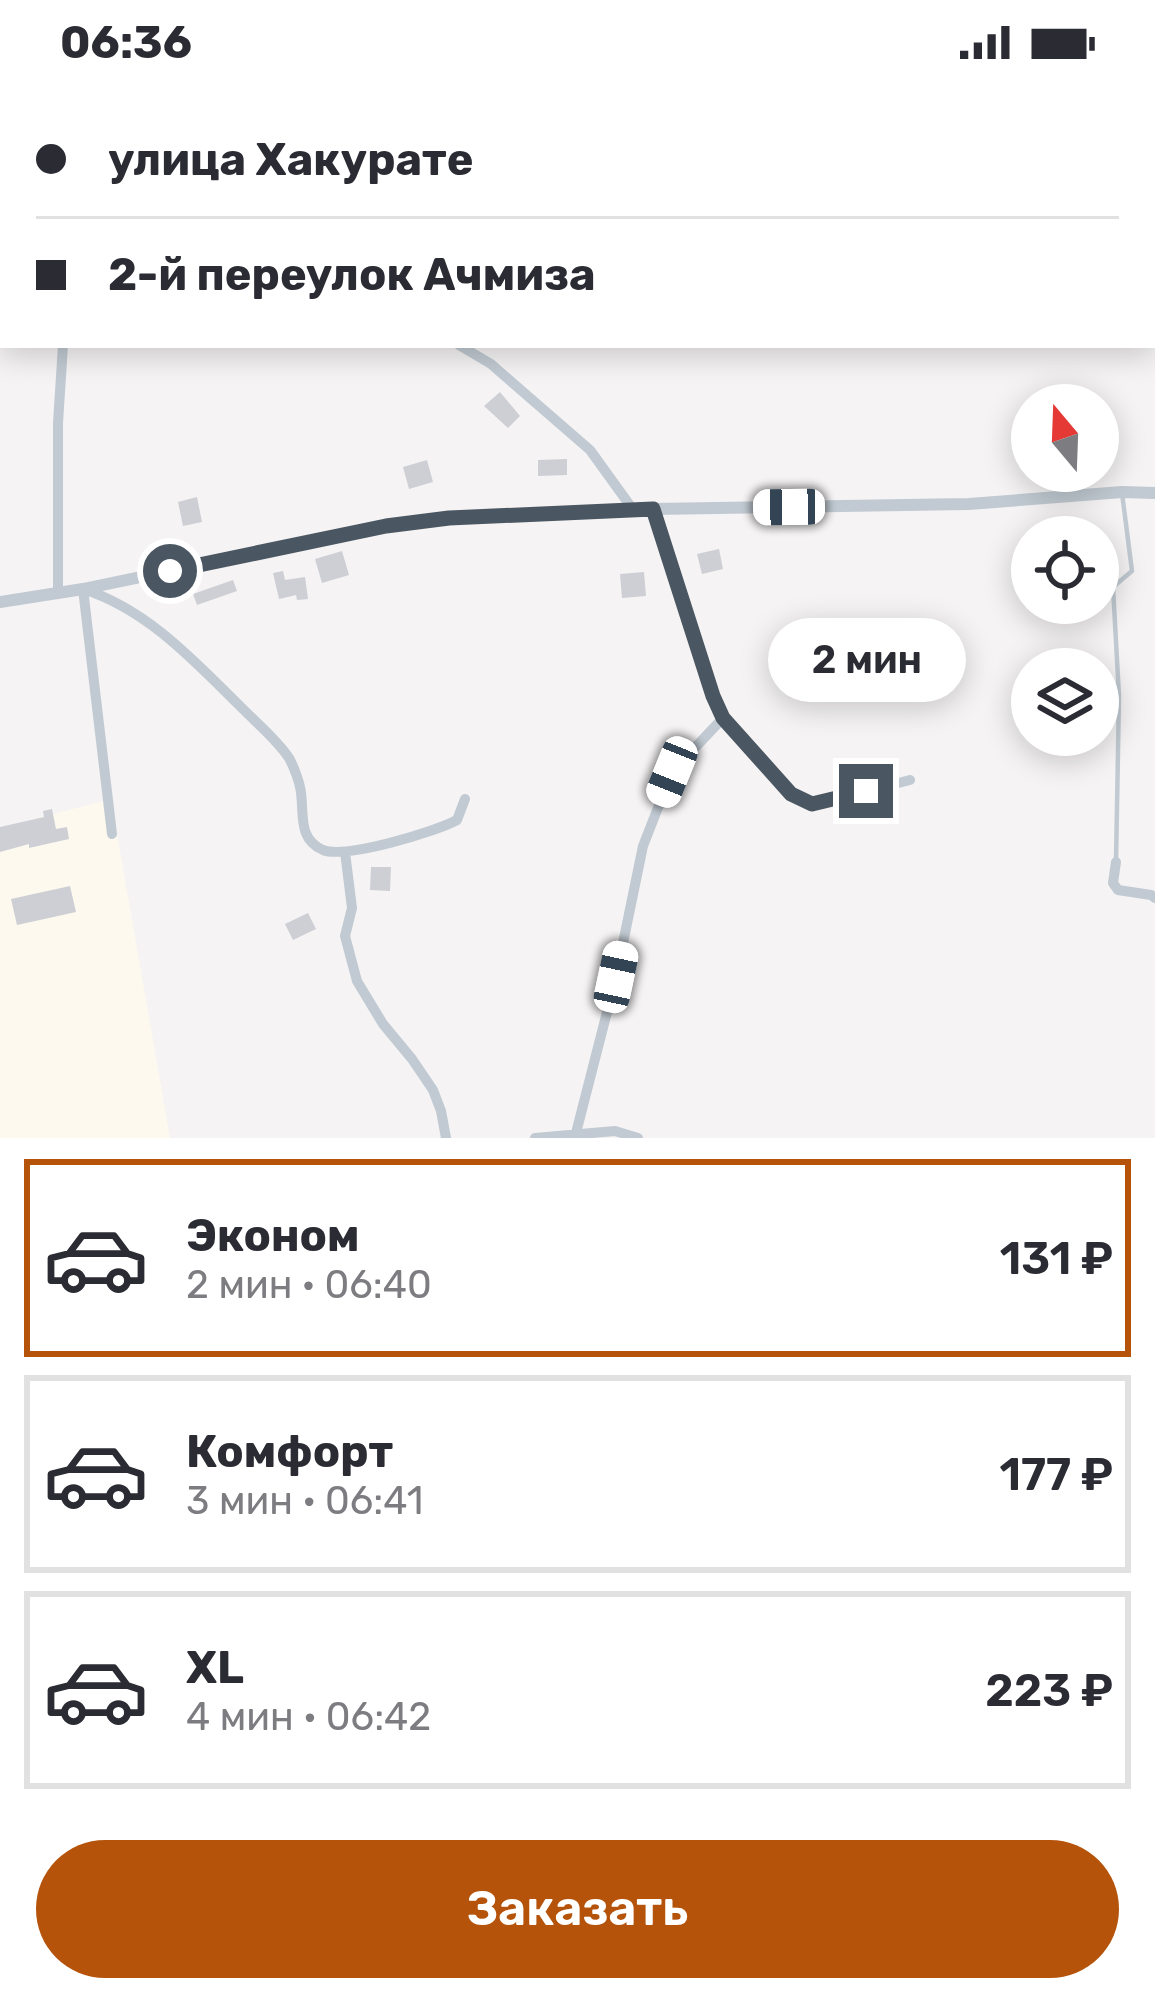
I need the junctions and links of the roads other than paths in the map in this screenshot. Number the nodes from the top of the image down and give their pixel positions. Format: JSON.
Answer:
{"nodes":[{"id":1,"x":63,"y":348,"type":"edge"},
{"id":2,"x":464,"y":348,"type":"edge"},
{"id":3,"x":1122,"y":492,"type":"junction"},
{"id":4,"x":1155,"y":493,"type":"edge"},
{"id":5,"x":653,"y":509,"type":"junction"},
{"id":6,"x":634,"y":511,"type":"junction"},
{"id":7,"x":83,"y":589,"type":"junction"},
{"id":8,"x":58,"y":593,"type":"junction"},
{"id":9,"x":0,"y":602,"type":"edge"},
{"id":10,"x":723,"y":718,"type":"junction"},
{"id":11,"x":910,"y":780,"type":"dead end"},
{"id":12,"x":465,"y":800,"type":"dead end"},
{"id":13,"x":112,"y":834,"type":"dead end"},
{"id":14,"x":345,"y":852,"type":"junction"},
{"id":15,"x":1115,"y":862,"type":"joint"},
{"id":16,"x":1154,"y":895,"type":"edge"},
{"id":17,"x":576,"y":1133,"type":"junction"},
{"id":18,"x":446,"y":1138,"type":"edge"},
{"id":19,"x":535,"y":1138,"type":"edge"},
{"id":20,"x":638,"y":1138,"type":"edge"}],
"edges":[{"from":1,"to":8,"type":"street"},
{"from":2,"to":6,"type":"street"},
{"from":3,"to":4,"type":"street"},
{"from":3,"to":5,"type":"street"},
{"from":3,"to":15,"type":"lane"},
{"from":5,"to":6,"type":"street"},
{"from":5,"to":10,"type":"street"},
{"from":6,"to":7,"type":"street"},
{"from":7,"to":8,"type":"street"},
{"from":7,"to":13,"type":"street"},
{"from":7,"to":14,"type":"street"},
{"from":8,"to":9,"type":"street"},
{"from":10,"to":11,"type":"street"},
{"from":10,"to":17,"type":"street"},
{"from":12,"to":14,"type":"street"},
{"from":14,"to":18,"type":"street"},
{"from":15,"to":16,"type":"street"},
{"from":17,"to":19,"type":"street"},
{"from":17,"to":20,"type":"street"}]}
